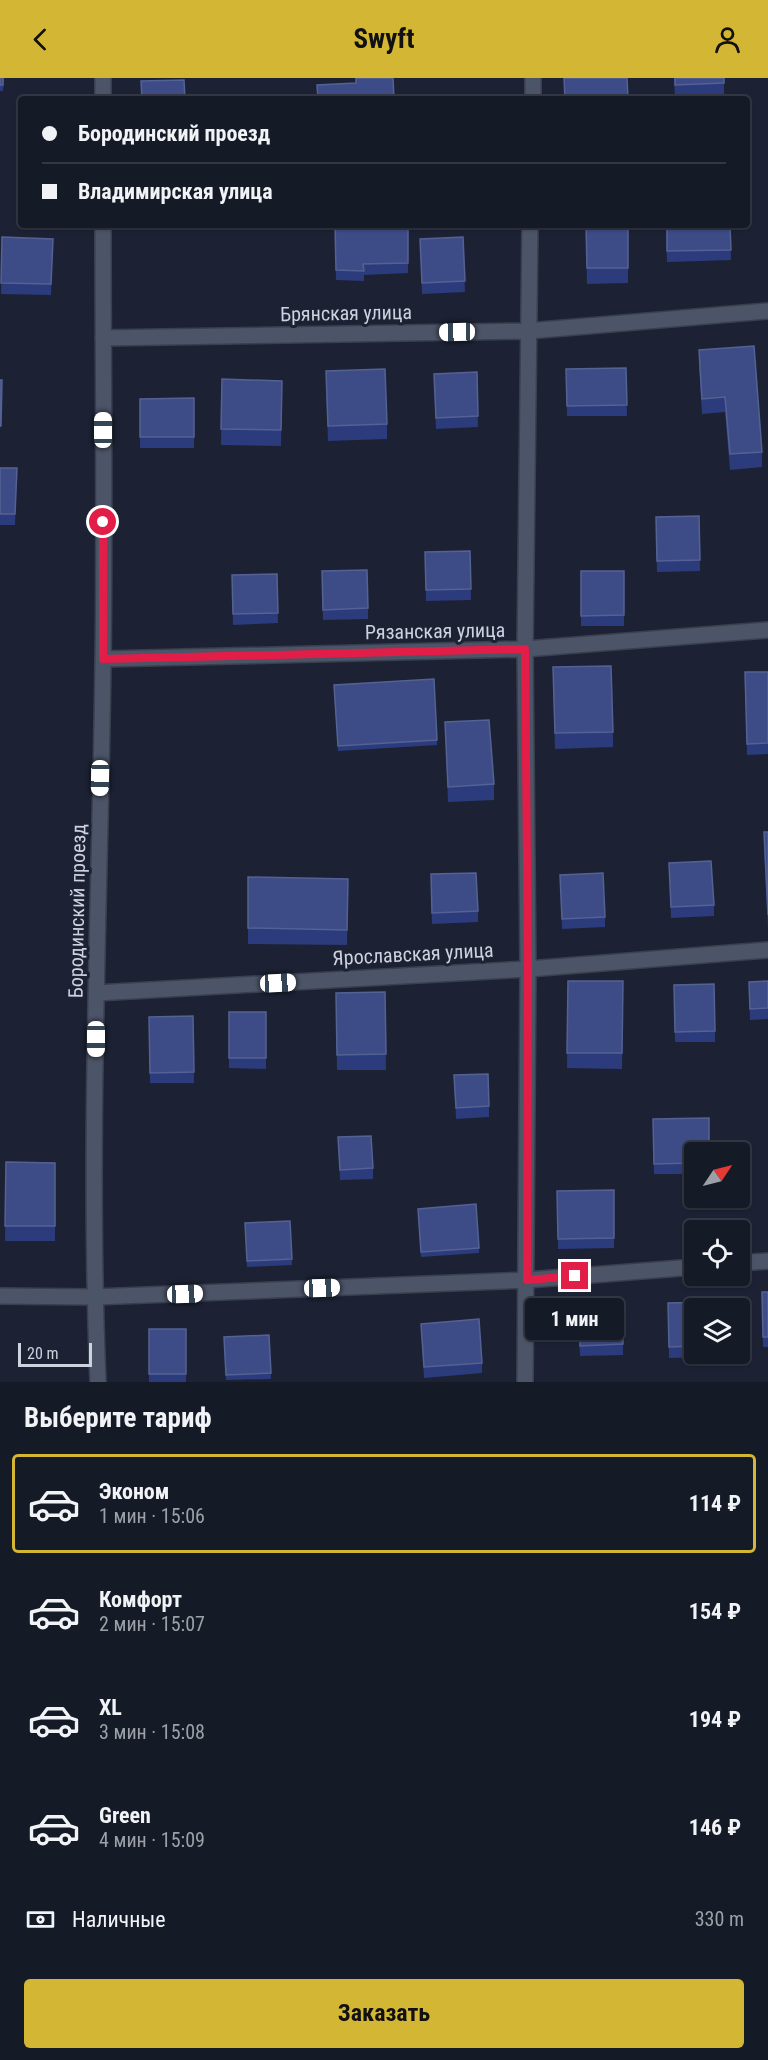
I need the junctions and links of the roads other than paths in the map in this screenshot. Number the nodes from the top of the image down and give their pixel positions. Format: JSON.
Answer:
{"nodes":[{"id":1,"x":103,"y":78,"type":"edge"},
{"id":2,"x":533,"y":78,"type":"edge"},
{"id":3,"x":103,"y":96,"type":"edge"},
{"id":4,"x":533,"y":96,"type":"edge"},
{"id":5,"x":103,"y":228,"type":"edge"},
{"id":6,"x":530,"y":228,"type":"edge"},
{"id":7,"x":768,"y":311,"type":"edge"},
{"id":8,"x":528,"y":331,"type":"junction"},
{"id":9,"x":103,"y":338,"type":"junction"},
{"id":10,"x":768,"y":630,"type":"edge"},
{"id":11,"x":525,"y":649,"type":"junction"},
{"id":12,"x":103,"y":659,"type":"junction"},
{"id":13,"x":768,"y":950,"type":"edge"},
{"id":14,"x":528,"y":969,"type":"junction"},
{"id":15,"x":96,"y":993,"type":"junction"},
{"id":16,"x":768,"y":1260,"type":"edge"},
{"id":17,"x":750,"y":1262,"type":"edge"},
{"id":18,"x":684,"y":1268,"type":"edge"},
{"id":19,"x":527,"y":1280,"type":"junction"},
{"id":20,"x":0,"y":1296,"type":"edge"},
{"id":21,"x":94,"y":1297,"type":"junction"},
{"id":22,"x":98,"y":1382,"type":"edge"},
{"id":23,"x":525,"y":1382,"type":"edge"}],
"edges":[{"from":1,"to":3,"type":"street"},
{"from":2,"to":4,"type":"street"},
{"from":5,"to":9,"type":"street","name":"Бородинский проезд"},
{"from":6,"to":8,"type":"street"},
{"from":7,"to":8,"type":"street","name":"Брянская улица"},
{"from":8,"to":9,"type":"street","name":"Брянская улица"},
{"from":8,"to":11,"type":"street"},
{"from":9,"to":12,"type":"street","name":"Бородинский проезд"},
{"from":10,"to":11,"type":"street","name":"Рязанская улица"},
{"from":11,"to":12,"type":"street","name":"Рязанская улица"},
{"from":11,"to":14,"type":"street"},
{"from":12,"to":15,"type":"street","name":"Бородинский проезд"},
{"from":13,"to":14,"type":"street","name":"Ярославская улица"},
{"from":14,"to":15,"type":"street","name":"Ярославская улица"},
{"from":14,"to":19,"type":"street"},
{"from":15,"to":21,"type":"street","name":"Бородинский проезд"},
{"from":16,"to":17,"type":"street"},
{"from":18,"to":19,"type":"street"},
{"from":19,"to":21,"type":"street"},
{"from":19,"to":23,"type":"street"},
{"from":20,"to":21,"type":"street"},
{"from":21,"to":22,"type":"street","name":"Бородинский проезд"}]}
